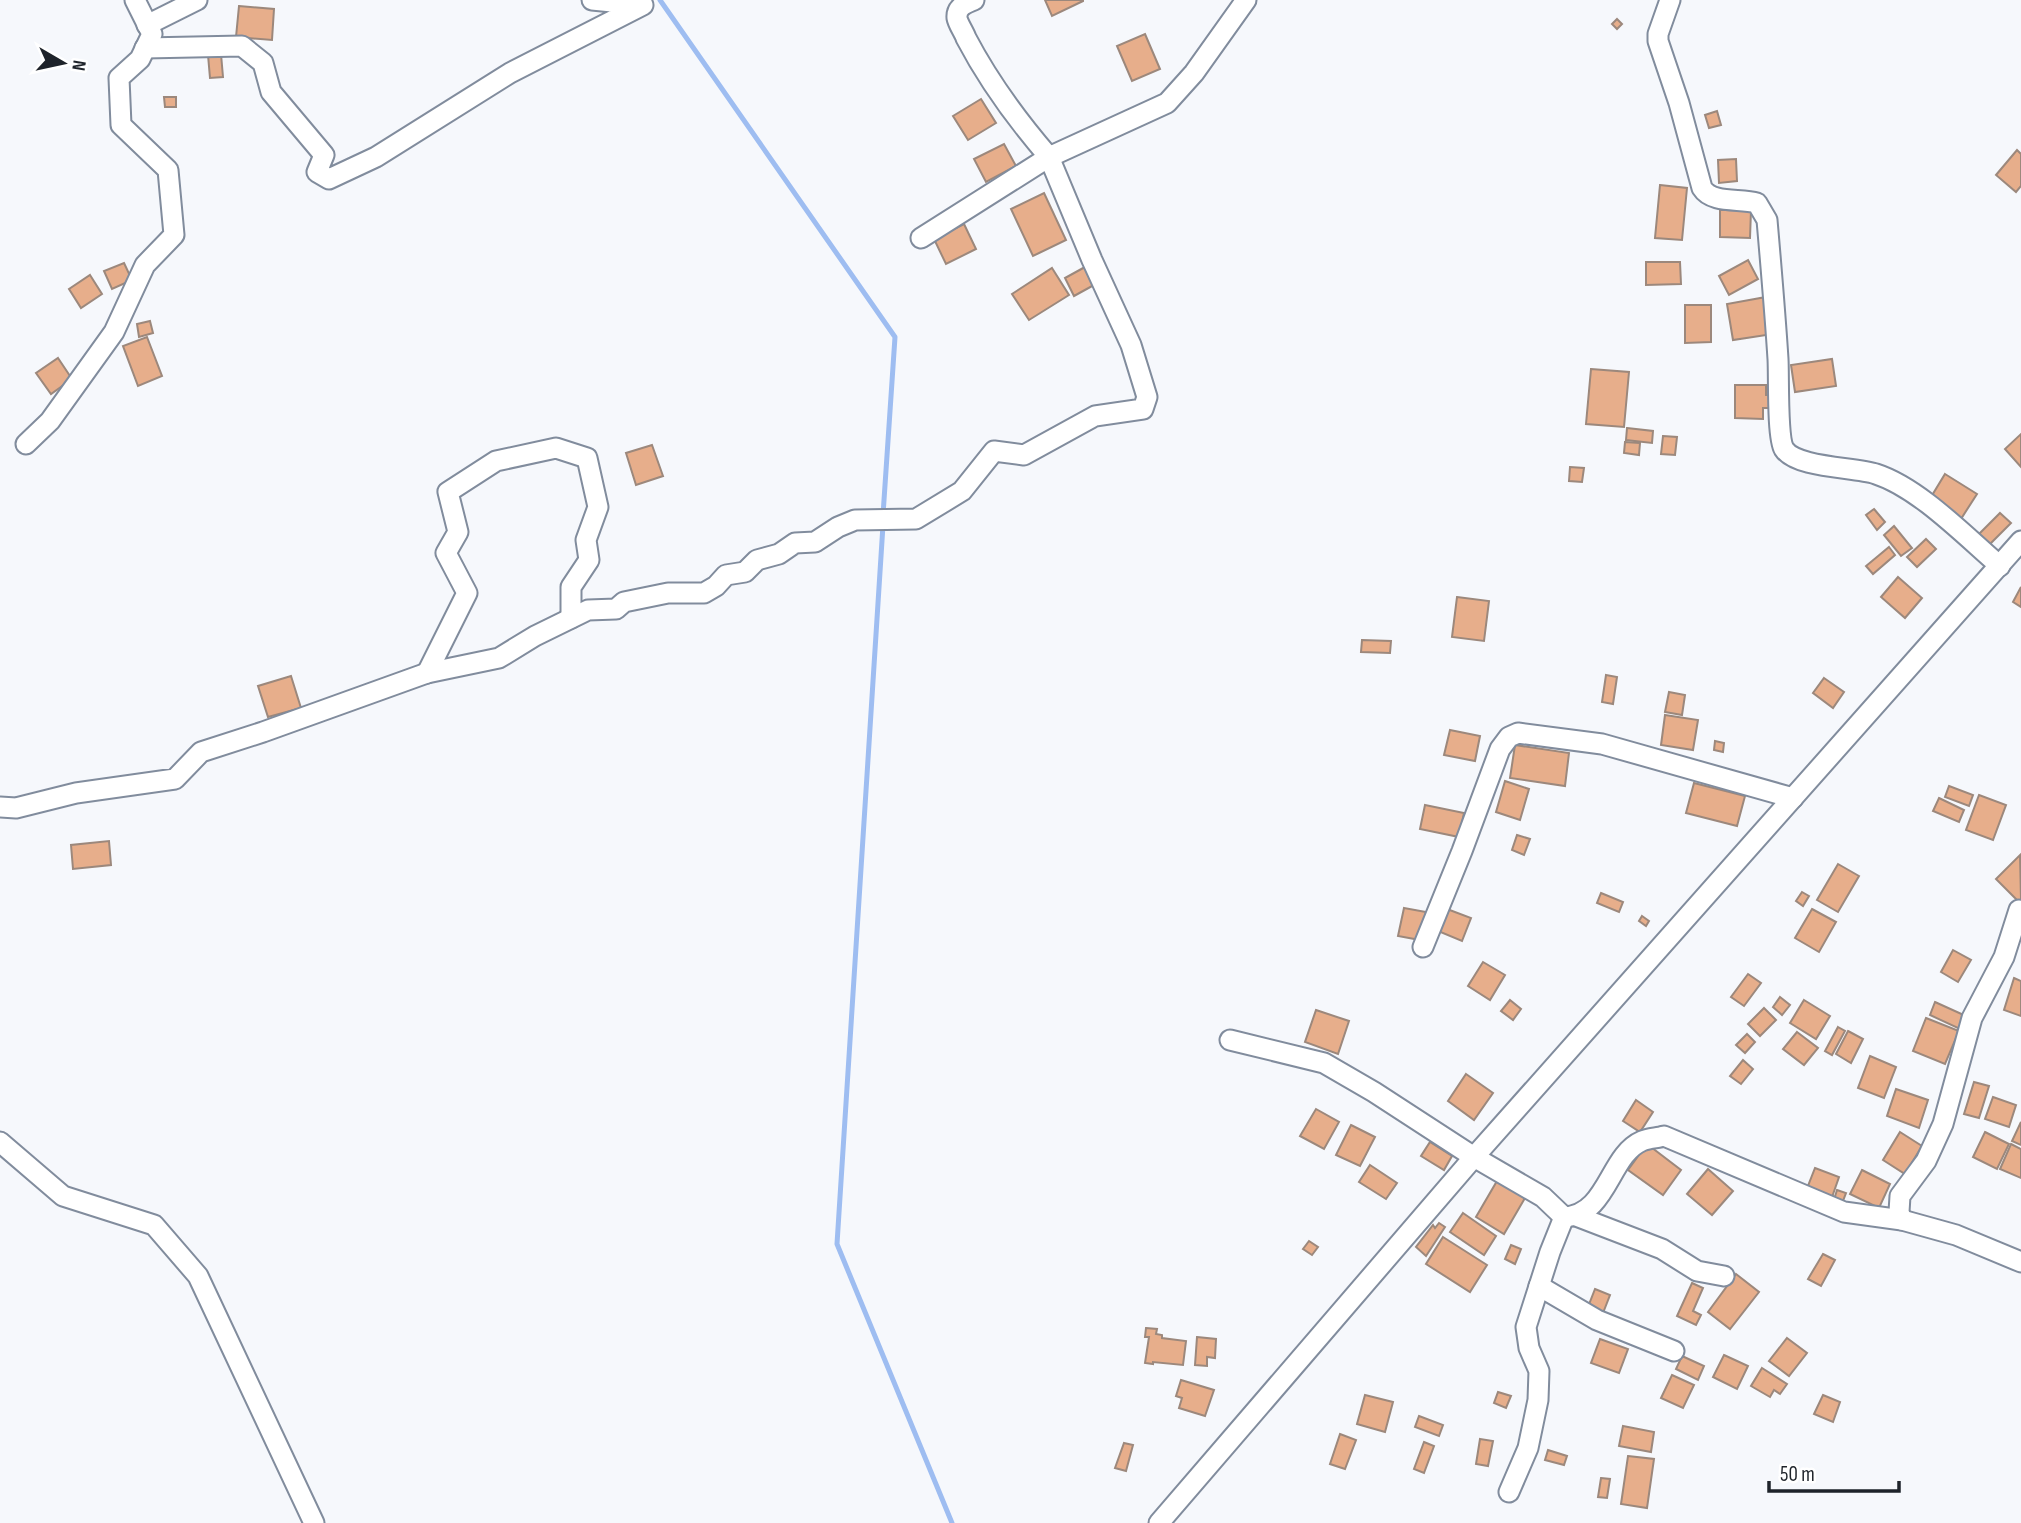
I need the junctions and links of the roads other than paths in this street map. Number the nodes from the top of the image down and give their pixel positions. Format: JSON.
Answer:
{"nodes":[{"id":1,"x":135,"y":0,"type":"edge"},
{"id":2,"x":197,"y":0,"type":"edge"},
{"id":3,"x":592,"y":0,"type":"edge"},
{"id":4,"x":974,"y":0,"type":"edge"},
{"id":5,"x":1246,"y":0,"type":"edge"},
{"id":6,"x":1670,"y":0,"type":"edge"},
{"id":7,"x":147,"y":24,"type":"junction"},
{"id":8,"x":145,"y":48,"type":"junction"},
{"id":9,"x":1049,"y":157,"type":"junction"},
{"id":10,"x":922,"y":238,"type":"dead end"},
{"id":11,"x":26,"y":444,"type":"dead end"},
{"id":12,"x":2021,"y":541,"type":"edge"},
{"id":13,"x":2000,"y":566,"type":"junction"},
{"id":14,"x":572,"y":618,"type":"junction"},
{"id":15,"x":427,"y":673,"type":"junction"},
{"id":16,"x":1793,"y":798,"type":"junction"},
{"id":17,"x":0,"y":807,"type":"edge"},
{"id":18,"x":2019,"y":910,"type":"dead end"},
{"id":19,"x":1423,"y":947,"type":"dead end"},
{"id":20,"x":1230,"y":1040,"type":"dead end"},
{"id":21,"x":0,"y":1142,"type":"edge"},
{"id":22,"x":1474,"y":1157,"type":"junction"},
{"id":23,"x":1570,"y":1216,"type":"junction"},
{"id":24,"x":1902,"y":1220,"type":"junction"},
{"id":25,"x":2021,"y":1262,"type":"edge"},
{"id":26,"x":1724,"y":1276,"type":"dead end"},
{"id":27,"x":1539,"y":1286,"type":"junction"},
{"id":28,"x":1674,"y":1351,"type":"dead end"},
{"id":29,"x":1509,"y":1492,"type":"dead end"},
{"id":30,"x":314,"y":1523,"type":"edge"},
{"id":31,"x":1159,"y":1523,"type":"edge"}],
"edges":[{"from":1,"to":7,"type":"street"},
{"from":2,"to":7,"type":"street"},
{"from":3,"to":8,"type":"street"},
{"from":4,"to":9,"type":"street"},
{"from":5,"to":9,"type":"street"},
{"from":6,"to":13,"type":"street"},
{"from":7,"to":8,"type":"street"},
{"from":8,"to":11,"type":"street"},
{"from":9,"to":10,"type":"street"},
{"from":9,"to":14,"type":"street"},
{"from":12,"to":13,"type":"street"},
{"from":13,"to":16,"type":"street"},
{"from":14,"to":15,"type":"street"},
{"from":14,"to":15,"type":"street"},
{"from":15,"to":17,"type":"street"},
{"from":16,"to":19,"type":"street"},
{"from":16,"to":22,"type":"street"},
{"from":18,"to":24,"type":"street"},
{"from":20,"to":22,"type":"street"},
{"from":21,"to":30,"type":"street"},
{"from":22,"to":23,"type":"street"},
{"from":22,"to":31,"type":"street"},
{"from":23,"to":24,"type":"street"},
{"from":23,"to":26,"type":"street"},
{"from":23,"to":27,"type":"street"},
{"from":24,"to":25,"type":"street"},
{"from":27,"to":28,"type":"street"},
{"from":27,"to":29,"type":"street"}]}
